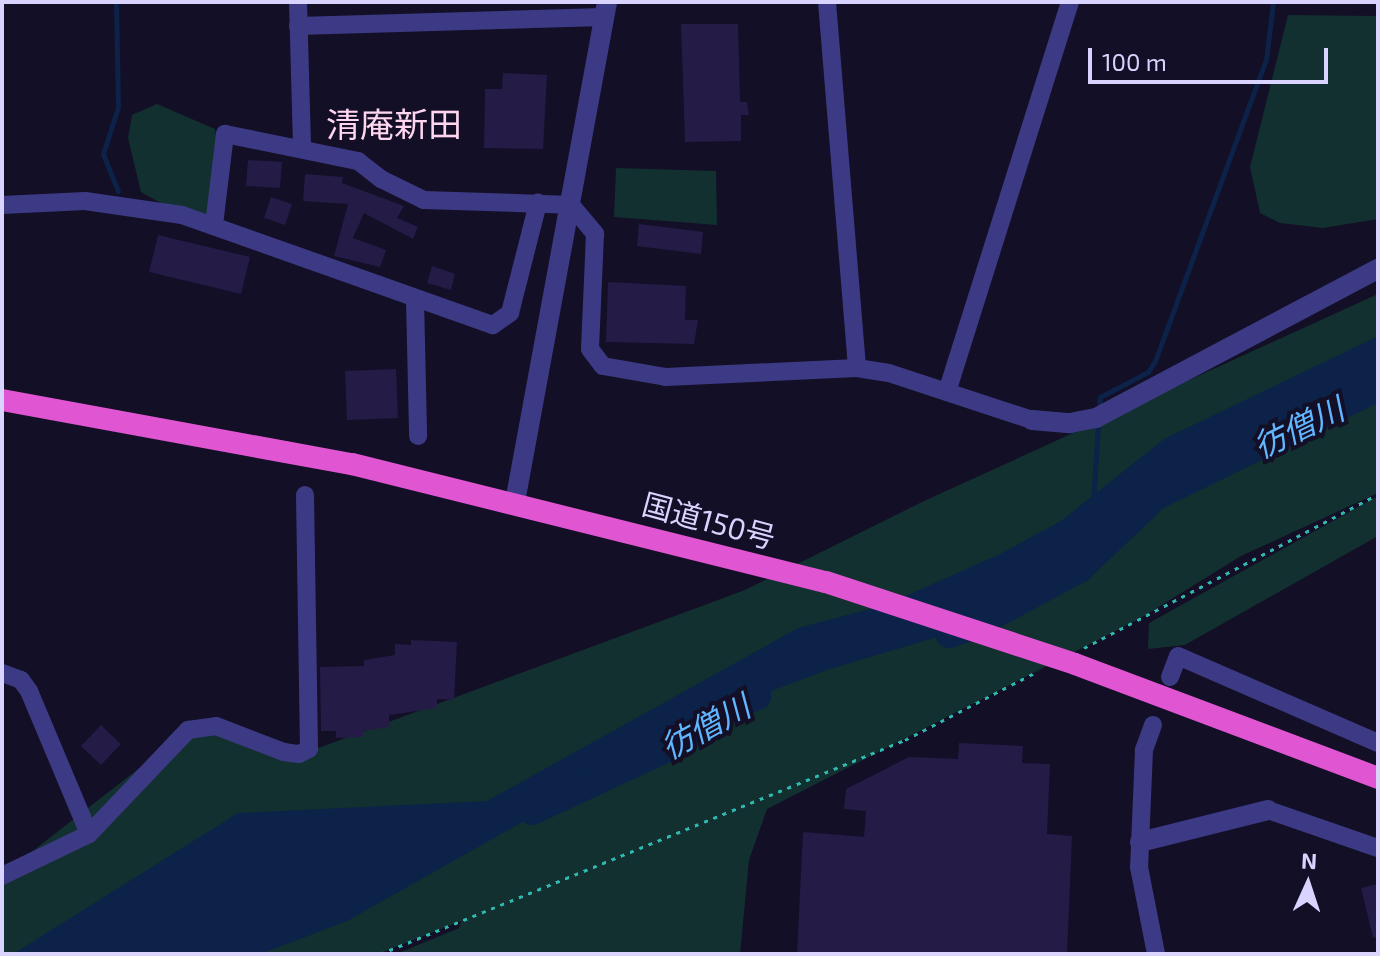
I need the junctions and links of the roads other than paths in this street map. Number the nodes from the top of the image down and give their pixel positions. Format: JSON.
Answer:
{"nodes":[{"id":1,"x":298,"y":2,"type":"edge"},
{"id":2,"x":827,"y":2,"type":"edge"},
{"id":3,"x":1070,"y":2,"type":"edge"},
{"id":4,"x":606,"y":10,"type":"edge"},
{"id":5,"x":298,"y":26,"type":"junction"},
{"id":6,"x":302,"y":147,"type":"junction"},
{"id":7,"x":538,"y":203,"type":"junction"},
{"id":8,"x":2,"y":205,"type":"edge"},
{"id":9,"x":571,"y":205,"type":"junction"},
{"id":10,"x":214,"y":225,"type":"junction"},
{"id":11,"x":1378,"y":269,"type":"edge"},
{"id":12,"x":415,"y":299,"type":"junction"},
{"id":13,"x":857,"y":368,"type":"junction"},
{"id":14,"x":947,"y":392,"type":"junction"},
{"id":15,"x":2,"y":400,"type":"edge"},
{"id":16,"x":1032,"y":420,"type":"joint"},
{"id":17,"x":418,"y":436,"type":"dead end"},
{"id":18,"x":305,"y":495,"type":"dead end"},
{"id":19,"x":515,"y":502,"type":"junction"},
{"id":20,"x":2,"y":673,"type":"edge"},
{"id":21,"x":1170,"y":677,"type":"dead end"},
{"id":22,"x":1153,"y":725,"type":"dead end"},
{"id":23,"x":1378,"y":743,"type":"edge"},
{"id":24,"x":1378,"y":778,"type":"edge"},
{"id":25,"x":1268,"y":810,"type":"joint"},
{"id":26,"x":89,"y":834,"type":"junction"},
{"id":27,"x":1140,"y":842,"type":"junction"},
{"id":28,"x":1378,"y":848,"type":"edge"},
{"id":29,"x":2,"y":876,"type":"edge"},
{"id":30,"x":1156,"y":954,"type":"edge"}],
"edges":[{"from":1,"to":5,"type":"street"},
{"from":2,"to":13,"type":"street"},
{"from":3,"to":14,"type":"street"},
{"from":4,"to":5,"type":"street"},
{"from":4,"to":9,"type":"street"},
{"from":5,"to":6,"type":"street"},
{"from":6,"to":7,"type":"street"},
{"from":6,"to":10,"type":"street"},
{"from":7,"to":9,"type":"street"},
{"from":7,"to":12,"type":"street"},
{"from":8,"to":10,"type":"street"},
{"from":9,"to":13,"type":"street"},
{"from":9,"to":19,"type":"street"},
{"from":10,"to":12,"type":"street"},
{"from":11,"to":16,"type":"street"},
{"from":12,"to":17,"type":"street"},
{"from":13,"to":14,"type":"street"},
{"from":14,"to":16,"type":"street"},
{"from":15,"to":19,"type":"highway","name":"国道150号"},
{"from":18,"to":26,"type":"street"},
{"from":19,"to":24,"type":"highway","name":"国道150号","bridge":true},
{"from":20,"to":26,"type":"street"},
{"from":21,"to":23,"type":"street"},
{"from":22,"to":27,"type":"street"},
{"from":25,"to":27,"type":"street"},
{"from":25,"to":28,"type":"street"},
{"from":26,"to":29,"type":"street"},
{"from":27,"to":30,"type":"street"}]}
